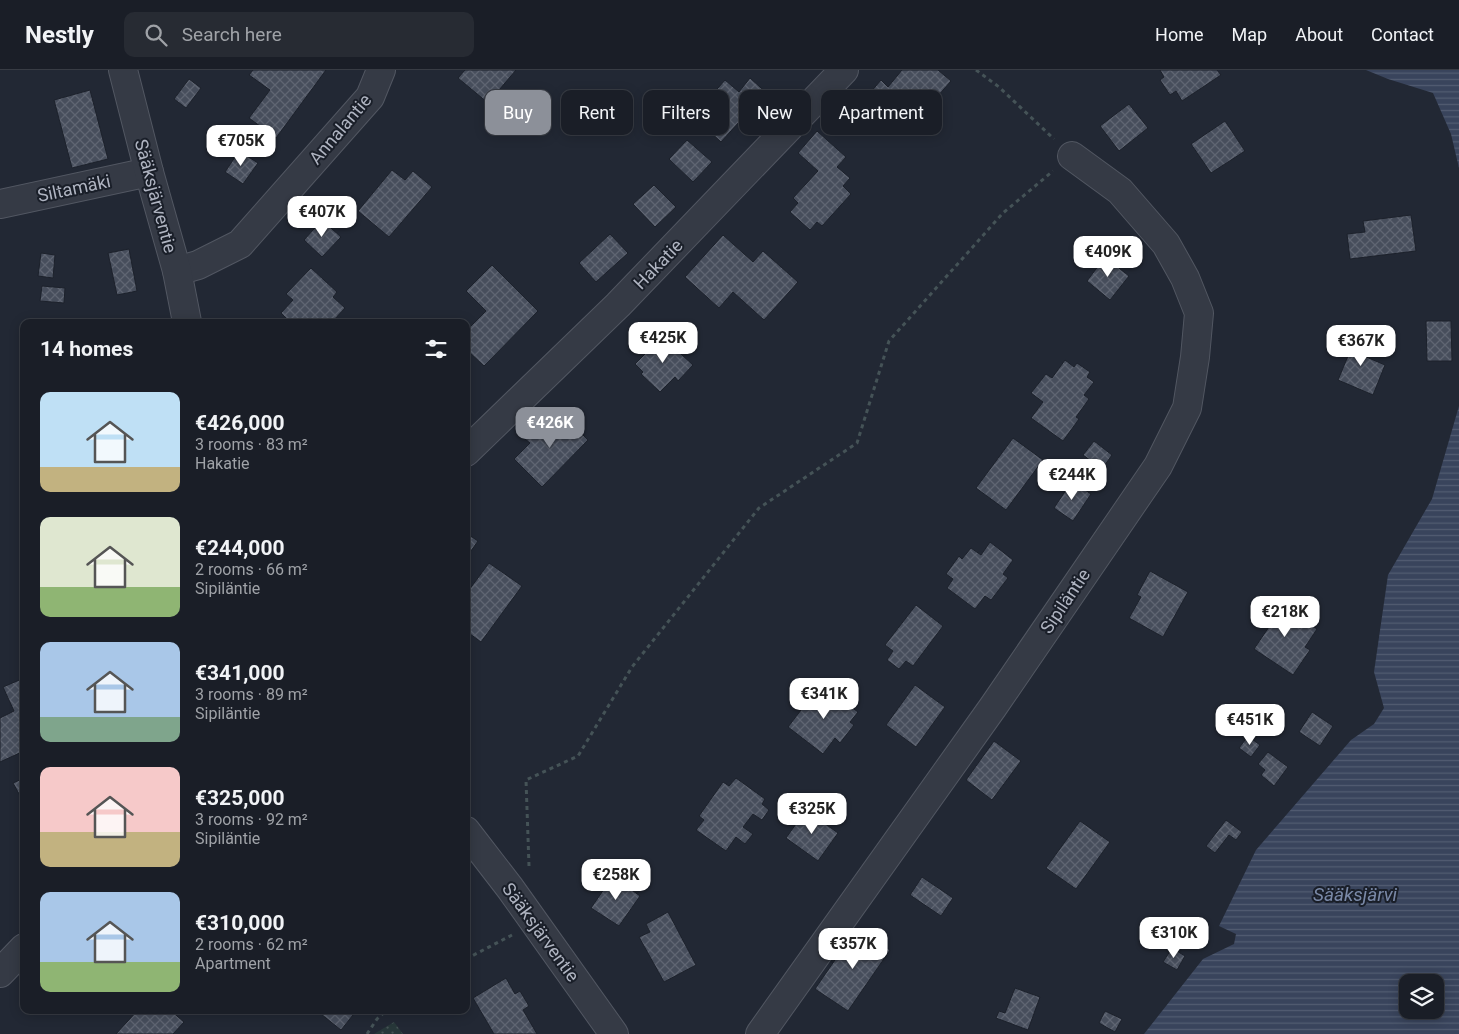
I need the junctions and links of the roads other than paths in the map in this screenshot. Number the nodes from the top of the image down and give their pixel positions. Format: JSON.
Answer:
{"nodes":[{"id":1,"x":123,"y":70,"type":"edge"},
{"id":2,"x":381,"y":70,"type":"edge"},
{"id":3,"x":844,"y":70,"type":"edge"},
{"id":4,"x":1072,"y":156,"type":"road end"},
{"id":5,"x":149,"y":172,"type":"junction"},
{"id":6,"x":0,"y":204,"type":"edge"},
{"id":7,"x":177,"y":271,"type":"junction"},
{"id":8,"x":186,"y":319,"type":"edge"},
{"id":9,"x":470,"y":448,"type":"edge"},
{"id":10,"x":470,"y":836,"type":"edge"},
{"id":11,"x":20,"y":952,"type":"edge"},
{"id":12,"x":0,"y":973,"type":"edge"},
{"id":13,"x":614,"y":1034,"type":"edge"},
{"id":14,"x":760,"y":1034,"type":"edge"}],
"edges":[{"from":1,"to":5,"type":"street","name":"Sääksjärventie"},
{"from":2,"to":7,"type":"street","name":"Annalantie"},
{"from":3,"to":9,"type":"street","name":"Hakatie"},
{"from":4,"to":14,"type":"street","name":"Sipiläntie"},
{"from":5,"to":6,"type":"street","name":"Siltamäki"},
{"from":5,"to":7,"type":"street","name":"Sääksjärventie"},
{"from":7,"to":8,"type":"street","name":"Sääksjärventie"},
{"from":10,"to":13,"type":"street","name":"Sääksjärventie"},
{"from":11,"to":12,"type":"street"}]}
